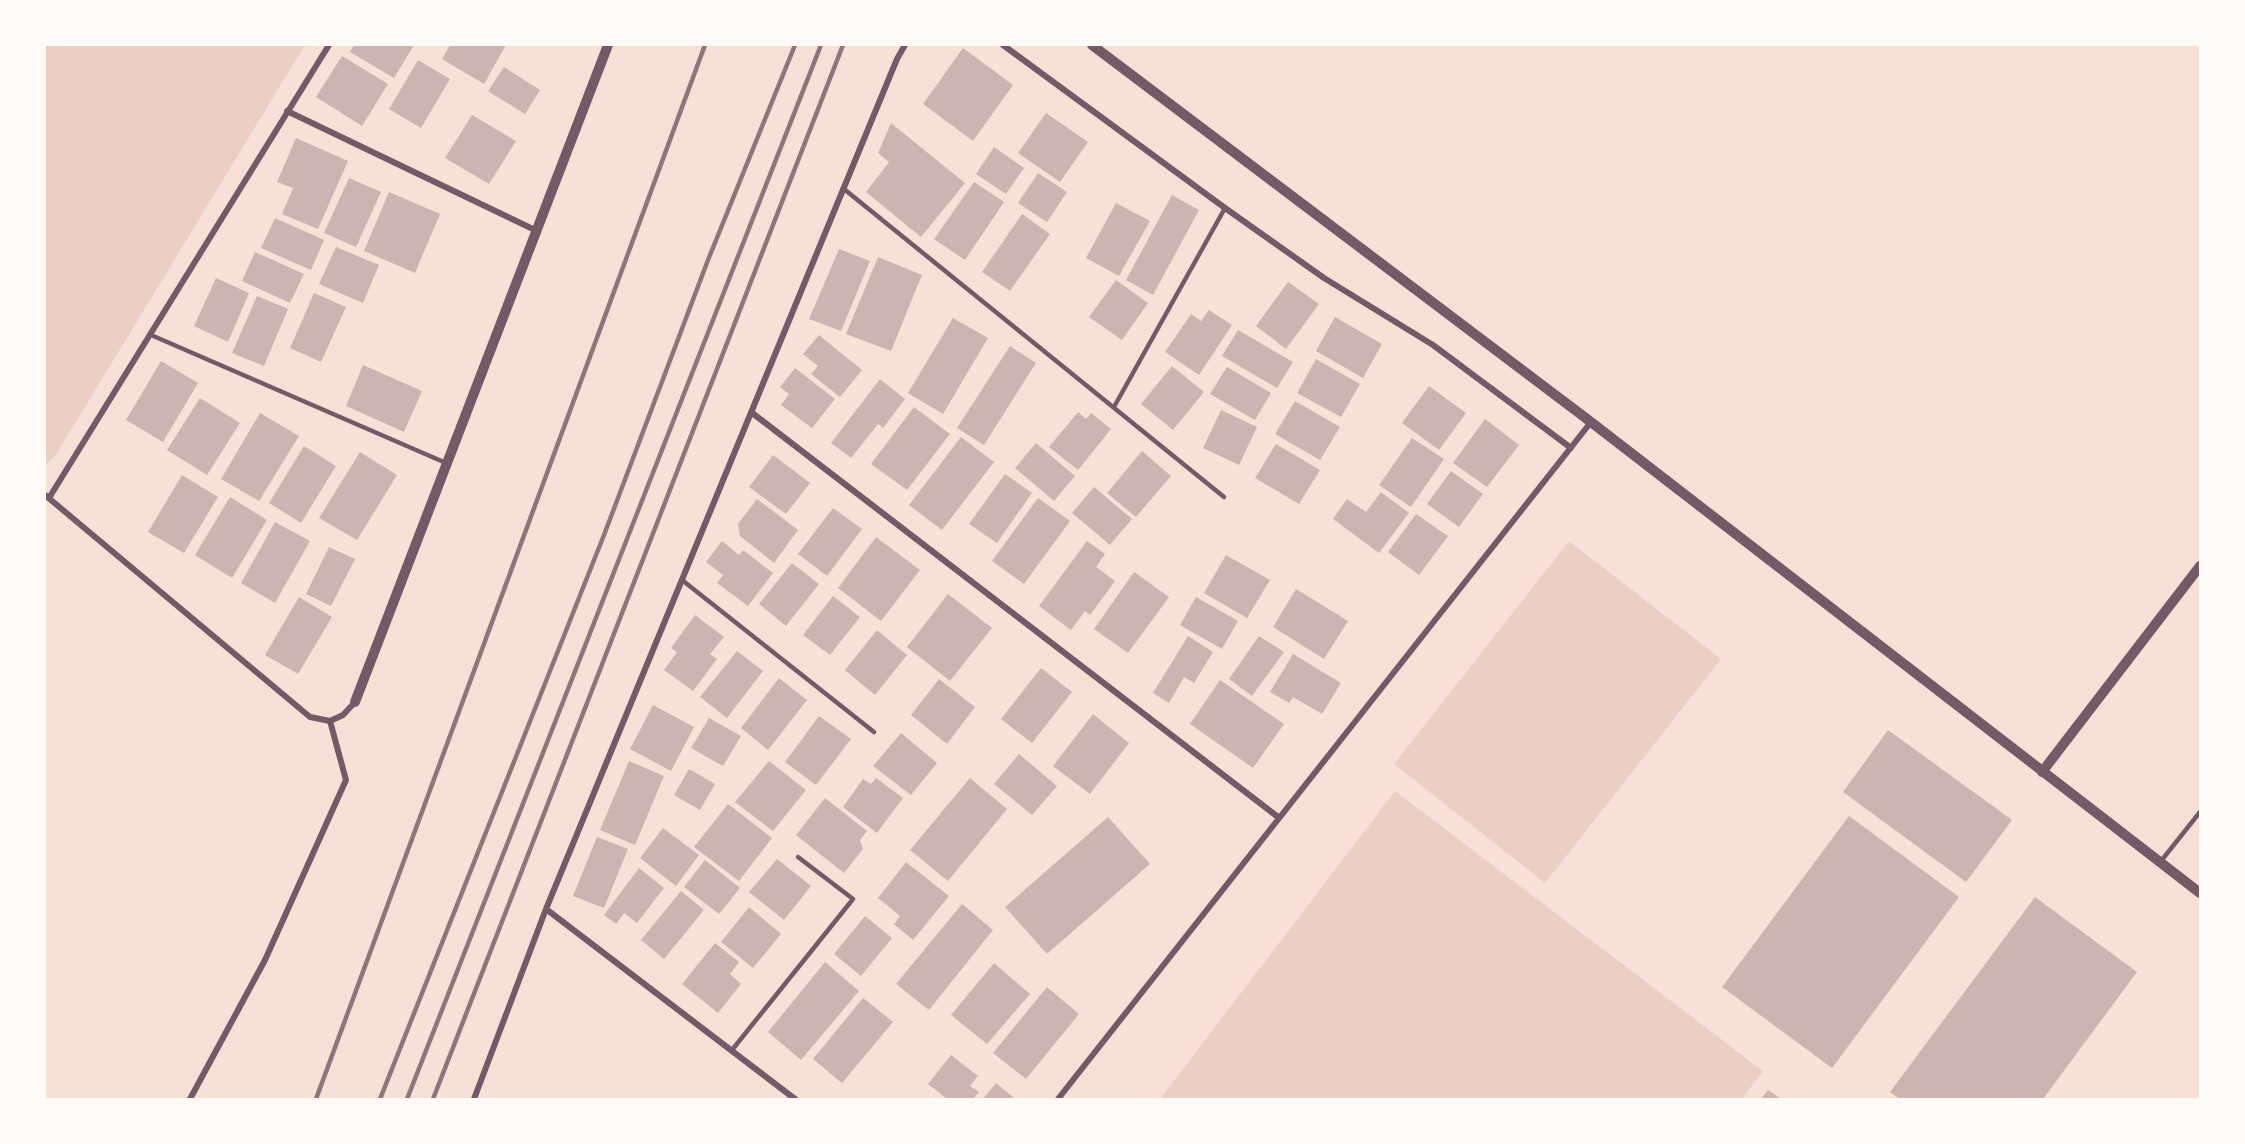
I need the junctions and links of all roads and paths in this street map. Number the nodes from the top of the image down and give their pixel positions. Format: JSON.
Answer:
{"nodes":[{"id":1,"x":329,"y":45,"type":"edge"},
{"id":2,"x":608,"y":45,"type":"edge"},
{"id":3,"x":906,"y":45,"type":"edge"},
{"id":4,"x":1003,"y":45,"type":"edge"},
{"id":5,"x":1092,"y":45,"type":"edge"},
{"id":6,"x":287,"y":111,"type":"junction"},
{"id":7,"x":844,"y":189,"type":"junction"},
{"id":8,"x":1225,"y":208,"type":"junction"},
{"id":9,"x":535,"y":230,"type":"junction"},
{"id":10,"x":151,"y":335,"type":"junction"},
{"id":11,"x":1114,"y":407,"type":"junction"},
{"id":12,"x":751,"y":412,"type":"junction"},
{"id":13,"x":1591,"y":422,"type":"junction"},
{"id":14,"x":1571,"y":448,"type":"junction"},
{"id":15,"x":447,"y":463,"type":"junction"},
{"id":16,"x":47,"y":496,"type":"edge"},
{"id":17,"x":1224,"y":496,"type":"dead end"},
{"id":18,"x":2200,"y":566,"type":"edge"},
{"id":19,"x":682,"y":579,"type":"junction"},
{"id":20,"x":355,"y":702,"type":"joint"},
{"id":21,"x":330,"y":722,"type":"junction"},
{"id":22,"x":874,"y":732,"type":"dead end"},
{"id":23,"x":2042,"y":772,"type":"junction"},
{"id":24,"x":2200,"y":812,"type":"edge"},
{"id":25,"x":1278,"y":817,"type":"junction"},
{"id":26,"x":798,"y":857,"type":"dead end"},
{"id":27,"x":2161,"y":861,"type":"junction"},
{"id":28,"x":2200,"y":893,"type":"edge"},
{"id":29,"x":546,"y":909,"type":"junction"},
{"id":30,"x":732,"y":1050,"type":"junction"},
{"id":31,"x":190,"y":1099,"type":"edge"},
{"id":32,"x":474,"y":1099,"type":"edge"},
{"id":33,"x":795,"y":1099,"type":"edge"},
{"id":34,"x":1058,"y":1099,"type":"edge"}],
"edges":[{"from":1,"to":6,"type":"street"},
{"from":2,"to":9,"type":"street"},
{"from":3,"to":7,"type":"street"},
{"from":4,"to":8,"type":"street"},
{"from":5,"to":13,"type":"street"},
{"from":6,"to":9,"type":"street"},
{"from":6,"to":10,"type":"street"},
{"from":7,"to":11,"type":"lane"},
{"from":7,"to":12,"type":"street"},
{"from":8,"to":11,"type":"lane"},
{"from":8,"to":14,"type":"street"},
{"from":9,"to":15,"type":"street"},
{"from":10,"to":15,"type":"lane"},
{"from":10,"to":16,"type":"street"},
{"from":11,"to":17,"type":"lane"},
{"from":12,"to":19,"type":"street"},
{"from":12,"to":25,"type":"street"},
{"from":13,"to":14,"type":"street"},
{"from":13,"to":23,"type":"street"},
{"from":14,"to":25,"type":"street"},
{"from":15,"to":20,"type":"street"},
{"from":16,"to":21,"type":"street"},
{"from":18,"to":23,"type":"street"},
{"from":19,"to":22,"type":"lane"},
{"from":19,"to":29,"type":"street"},
{"from":20,"to":21,"type":"street"},
{"from":21,"to":31,"type":"street"},
{"from":23,"to":27,"type":"street"},
{"from":24,"to":27,"type":"lane"},
{"from":25,"to":34,"type":"street"},
{"from":26,"to":30,"type":"lane"},
{"from":27,"to":28,"type":"street"},
{"from":29,"to":30,"type":"street"},
{"from":29,"to":32,"type":"street"},
{"from":30,"to":33,"type":"street"}]}
